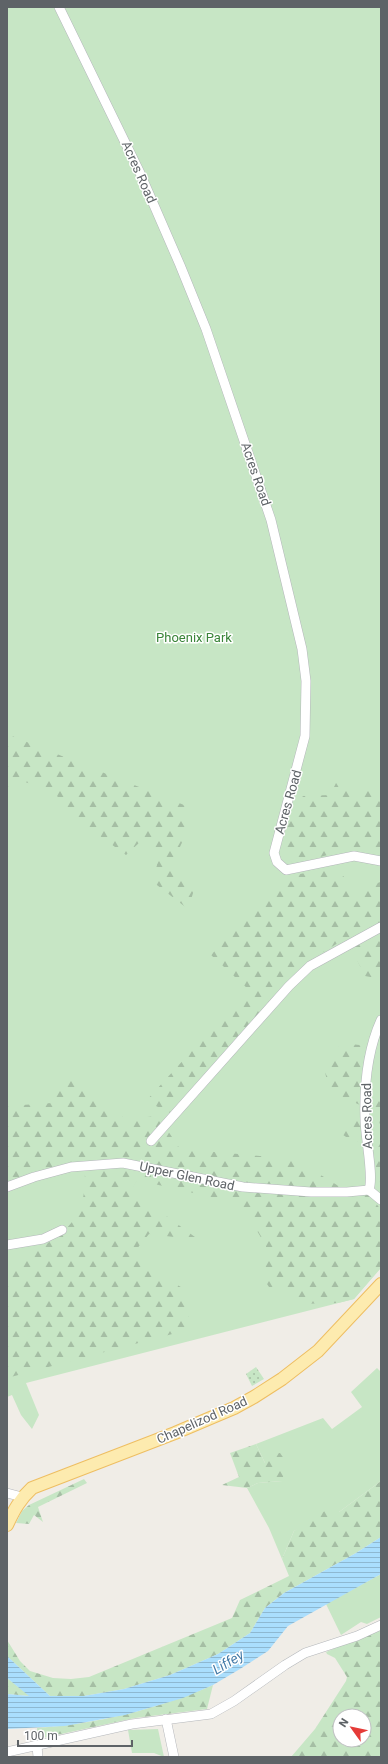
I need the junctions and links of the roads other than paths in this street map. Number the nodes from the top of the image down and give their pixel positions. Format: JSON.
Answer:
{"nodes":[{"id":1,"x":59,"y":7,"type":"edge"},
{"id":2,"x":381,"y":861,"type":"edge"},
{"id":3,"x":381,"y":927,"type":"edge"},
{"id":4,"x":381,"y":1020,"type":"edge"},
{"id":5,"x":151,"y":1141,"type":"dead end"},
{"id":6,"x":7,"y":1187,"type":"edge"},
{"id":7,"x":369,"y":1190,"type":"junction"},
{"id":8,"x":381,"y":1200,"type":"edge"},
{"id":9,"x":62,"y":1230,"type":"dead end"},
{"id":10,"x":7,"y":1245,"type":"edge"},
{"id":11,"x":381,"y":1284,"type":"edge"},
{"id":12,"x":7,"y":1494,"type":"edge"},
{"id":13,"x":22,"y":1497,"type":"junction"},
{"id":14,"x":7,"y":1524,"type":"edge"},
{"id":15,"x":381,"y":1625,"type":"edge"},
{"id":16,"x":166,"y":1719,"type":"junction"},
{"id":17,"x":37,"y":1746,"type":"junction"},
{"id":18,"x":7,"y":1752,"type":"edge"},
{"id":19,"x":38,"y":1757,"type":"edge"},
{"id":20,"x":174,"y":1757,"type":"edge"}],
"edges":[{"from":1,"to":2,"type":"street","name":"Acres Road"},
{"from":3,"to":5,"type":"street"},
{"from":4,"to":7,"type":"street","name":"Acres Road"},
{"from":6,"to":7,"type":"street","name":"Upper Glen Road"},
{"from":7,"to":8,"type":"street"},
{"from":9,"to":10,"type":"street"},
{"from":11,"to":13,"type":"main road","name":"Chapelizod Road"},
{"from":12,"to":13,"type":"street"},
{"from":13,"to":14,"type":"main road","name":"Chapelizod Road"},
{"from":15,"to":16,"type":"street"},
{"from":16,"to":17,"type":"street"},
{"from":16,"to":20,"type":"street"},
{"from":17,"to":18,"type":"street"},
{"from":17,"to":19,"type":"street"}]}
